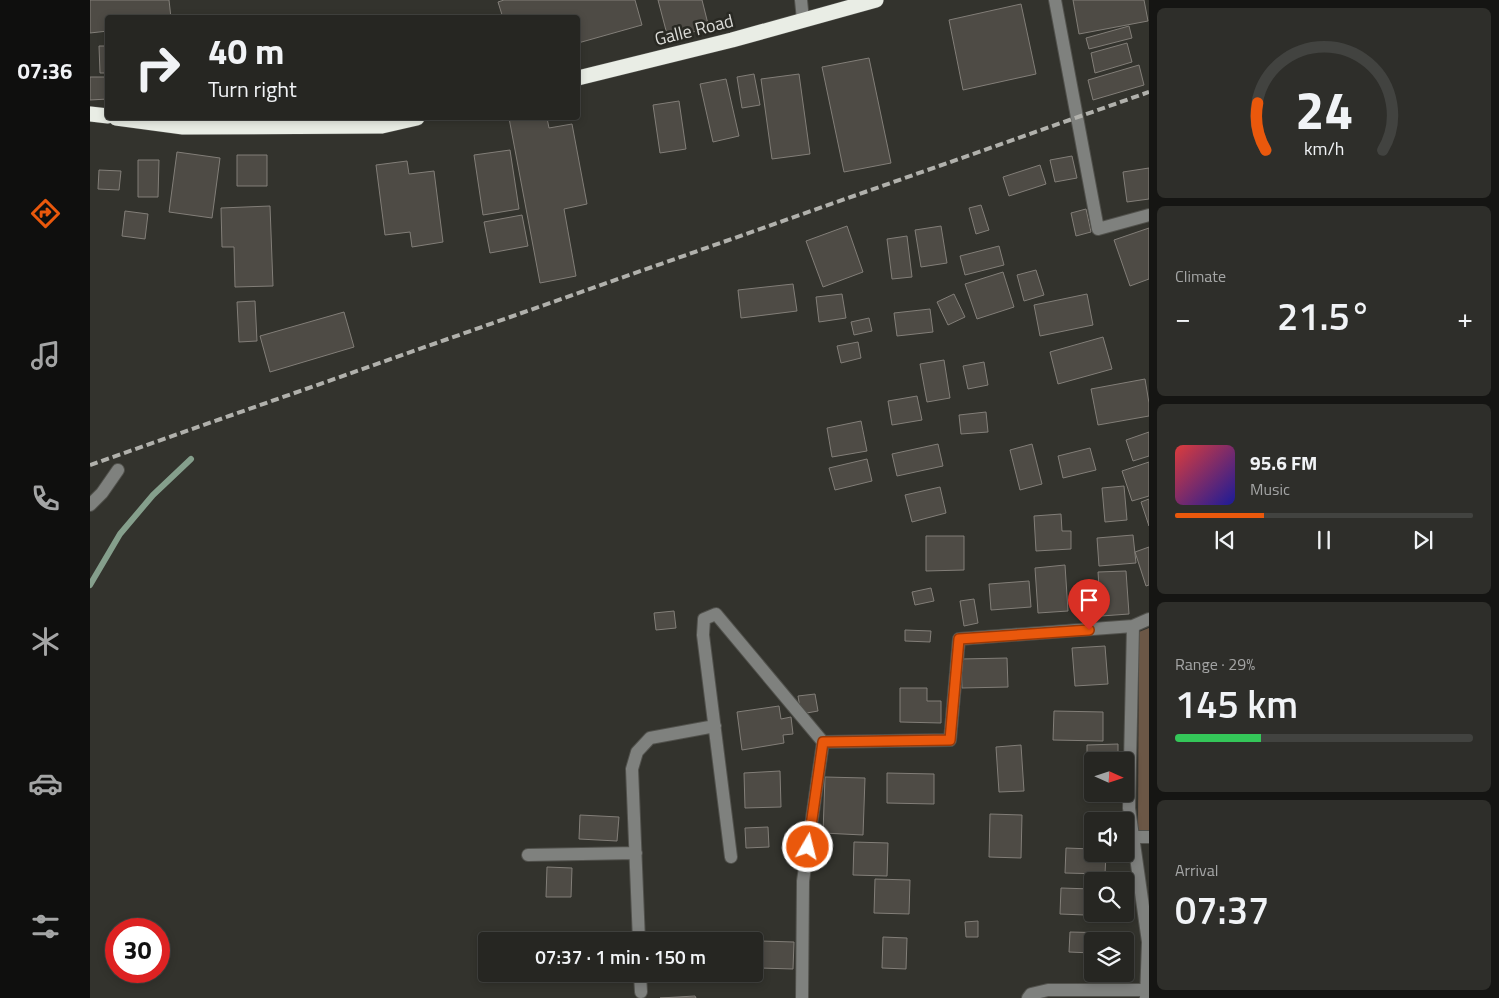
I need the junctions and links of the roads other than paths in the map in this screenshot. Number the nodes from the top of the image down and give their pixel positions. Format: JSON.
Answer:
{"nodes":[{"id":1,"x":801,"y":0,"type":"edge"},
{"id":2,"x":876,"y":0,"type":"edge"},
{"id":3,"x":1054,"y":0,"type":"edge"},
{"id":4,"x":803,"y":20,"type":"junction"},
{"id":5,"x":580,"y":78,"type":"edge"},
{"id":6,"x":90,"y":114,"type":"edge"},
{"id":7,"x":105,"y":116,"type":"edge"},
{"id":8,"x":131,"y":120,"type":"edge"},
{"id":9,"x":408,"y":120,"type":"edge"},
{"id":10,"x":1149,"y":214,"type":"edge"},
{"id":11,"x":118,"y":470,"type":"dead end"},
{"id":12,"x":90,"y":505,"type":"edge"},
{"id":13,"x":1149,"y":619,"type":"edge"},
{"id":14,"x":1132,"y":626,"type":"junction"},
{"id":15,"x":715,"y":726,"type":"junction"},
{"id":16,"x":823,"y":742,"type":"junction"},
{"id":17,"x":1130,"y":812,"type":"edge"},
{"id":18,"x":1134,"y":837,"type":"edge"},
{"id":19,"x":1149,"y":837,"type":"edge"},
{"id":20,"x":1134,"y":844,"type":"edge"},
{"id":21,"x":636,"y":853,"type":"junction"},
{"id":22,"x":528,"y":855,"type":"dead end"},
{"id":23,"x":731,"y":857,"type":"dead end"},
{"id":24,"x":639,"y":932,"type":"edge"},
{"id":25,"x":640,"y":982,"type":"edge"},
{"id":26,"x":641,"y":992,"type":"dead end"},
{"id":27,"x":1146,"y":994,"type":"edge"},
{"id":28,"x":802,"y":998,"type":"edge"},
{"id":29,"x":1028,"y":998,"type":"edge"}],
"edges":[{"from":1,"to":4,"type":"street"},
{"from":2,"to":4,"type":"highway","name":"Galle Road"},
{"from":3,"to":10,"type":"street"},
{"from":4,"to":5,"type":"highway","name":"Galle Road"},
{"from":6,"to":7,"type":"highway"},
{"from":8,"to":9,"type":"highway"},
{"from":11,"to":12,"type":"street"},
{"from":13,"to":14,"type":"street"},
{"from":14,"to":16,"type":"street"},
{"from":14,"to":17,"type":"street"},
{"from":15,"to":16,"type":"street"},
{"from":15,"to":21,"type":"street"},
{"from":15,"to":23,"type":"street"},
{"from":16,"to":28,"type":"street"},
{"from":18,"to":19,"type":"street"},
{"from":20,"to":27,"type":"street"},
{"from":21,"to":22,"type":"street"},
{"from":21,"to":24,"type":"street"},
{"from":25,"to":26,"type":"street"},
{"from":27,"to":29,"type":"street"}]}
